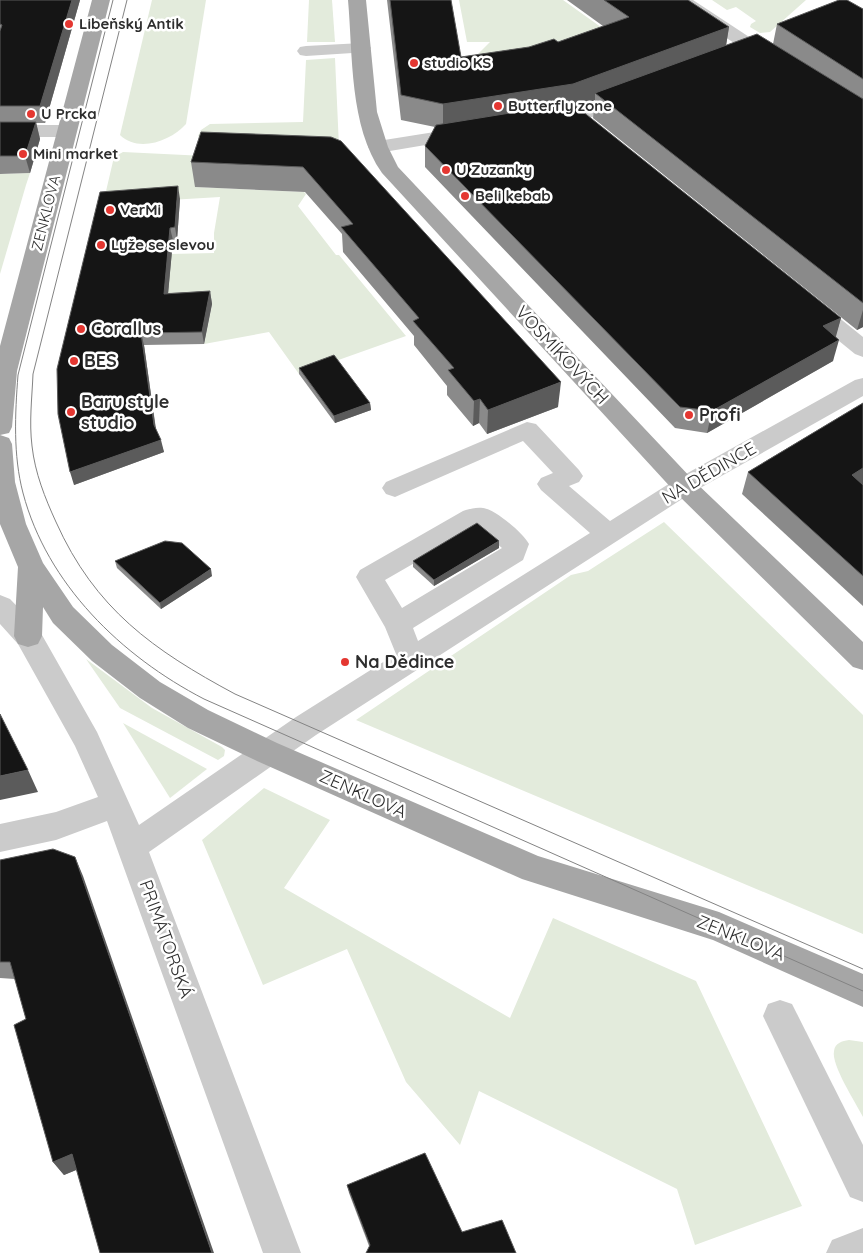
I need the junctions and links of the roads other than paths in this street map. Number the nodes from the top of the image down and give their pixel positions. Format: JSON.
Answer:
{"nodes":[{"id":1,"x":101,"y":0,"type":"edge"},
{"id":2,"x":357,"y":0,"type":"edge"},
{"id":3,"x":681,"y":0,"type":"edge"},
{"id":4,"x":362,"y":48,"type":"junction"},
{"id":5,"x":306,"y":51,"type":"dead end"},
{"id":6,"x":789,"y":71,"type":"edge"},
{"id":7,"x":640,"y":92,"type":"edge"},
{"id":8,"x":528,"y":123,"type":"edge"},
{"id":9,"x":0,"y":130,"type":"edge"},
{"id":10,"x":481,"y":130,"type":"edge"},
{"id":11,"x":67,"y":131,"type":"junction"},
{"id":12,"x":378,"y":147,"type":"junction"},
{"id":13,"x":795,"y":294,"type":"edge"},
{"id":14,"x":863,"y":349,"type":"edge"},
{"id":15,"x":863,"y":386,"type":"edge"},
{"id":16,"x":0,"y":427,"type":"edge"},
{"id":17,"x":0,"y":444,"type":"edge"},
{"id":18,"x":1,"y":482,"type":"edge"},
{"id":19,"x":684,"y":486,"type":"junction"},
{"id":20,"x":395,"y":488,"type":"dead end"},
{"id":21,"x":608,"y":534,"type":"junction"},
{"id":22,"x":31,"y":567,"type":"junction"},
{"id":23,"x":0,"y":606,"type":"edge"},
{"id":24,"x":397,"y":624,"type":"junction"},
{"id":25,"x":28,"y":636,"type":"junction"},
{"id":26,"x":412,"y":658,"type":"junction"},
{"id":27,"x":863,"y":659,"type":"edge"},
{"id":28,"x":267,"y":752,"type":"junction"},
{"id":29,"x":116,"y":804,"type":"junction"},
{"id":30,"x":0,"y":838,"type":"edge"},
{"id":31,"x":132,"y":847,"type":"junction"},
{"id":32,"x":863,"y":991,"type":"edge"},
{"id":33,"x":780,"y":1016,"type":"dead end"},
{"id":34,"x":863,"y":1184,"type":"edge"},
{"id":35,"x":863,"y":1246,"type":"edge"},
{"id":36,"x":282,"y":1253,"type":"edge"},
{"id":37,"x":845,"y":1253,"type":"edge"}],
"edges":[{"from":1,"to":11,"type":"main road","name":"ZENKLOVA"},
{"from":2,"to":4,"type":"main road","name":"VOSMÍKOVÝCH"},
{"from":3,"to":6,"type":"street"},
{"from":4,"to":5,"type":"street"},
{"from":4,"to":12,"type":"main road","name":"VOSMÍKOVÝCH"},
{"from":7,"to":8,"type":"street"},
{"from":9,"to":11,"type":"street"},
{"from":10,"to":12,"type":"street"},
{"from":11,"to":16,"type":"main road","name":"ZENKLOVA"},
{"from":12,"to":19,"type":"main road","name":"VOSMÍKOVÝCH"},
{"from":13,"to":14,"type":"street"},
{"from":15,"to":19,"type":"street","name":"NA DĚDINCE"},
{"from":17,"to":18,"type":"main road","name":"ZENKLOVA"},
{"from":18,"to":22,"type":"main road","name":"ZENKLOVA"},
{"from":19,"to":21,"type":"street","name":"NA DĚDINCE"},
{"from":19,"to":27,"type":"main road","name":"VOSMÍKOVÝCH"},
{"from":20,"to":21,"type":"street"},
{"from":21,"to":26,"type":"street","name":"NA DĚDINCE"},
{"from":22,"to":25,"type":"main road"},
{"from":22,"to":28,"type":"main road","name":"ZENKLOVA"},
{"from":23,"to":25,"type":"street","name":"PRIMÁTORSKÁ"},
{"from":24,"to":24,"type":"street"},
{"from":24,"to":26,"type":"street"},
{"from":25,"to":29,"type":"street","name":"PRIMÁTORSKÁ"},
{"from":26,"to":28,"type":"street","name":"NA DĚDINCE"},
{"from":28,"to":31,"type":"street","name":"NA DĚDINCE"},
{"from":28,"to":32,"type":"main road","name":"ZENKLOVA"},
{"from":29,"to":30,"type":"street"},
{"from":29,"to":31,"type":"street","name":"PRIMÁTORSKÁ"},
{"from":31,"to":36,"type":"street","name":"PRIMÁTORSKÁ"},
{"from":33,"to":34,"type":"street"},
{"from":35,"to":37,"type":"street"}]}
